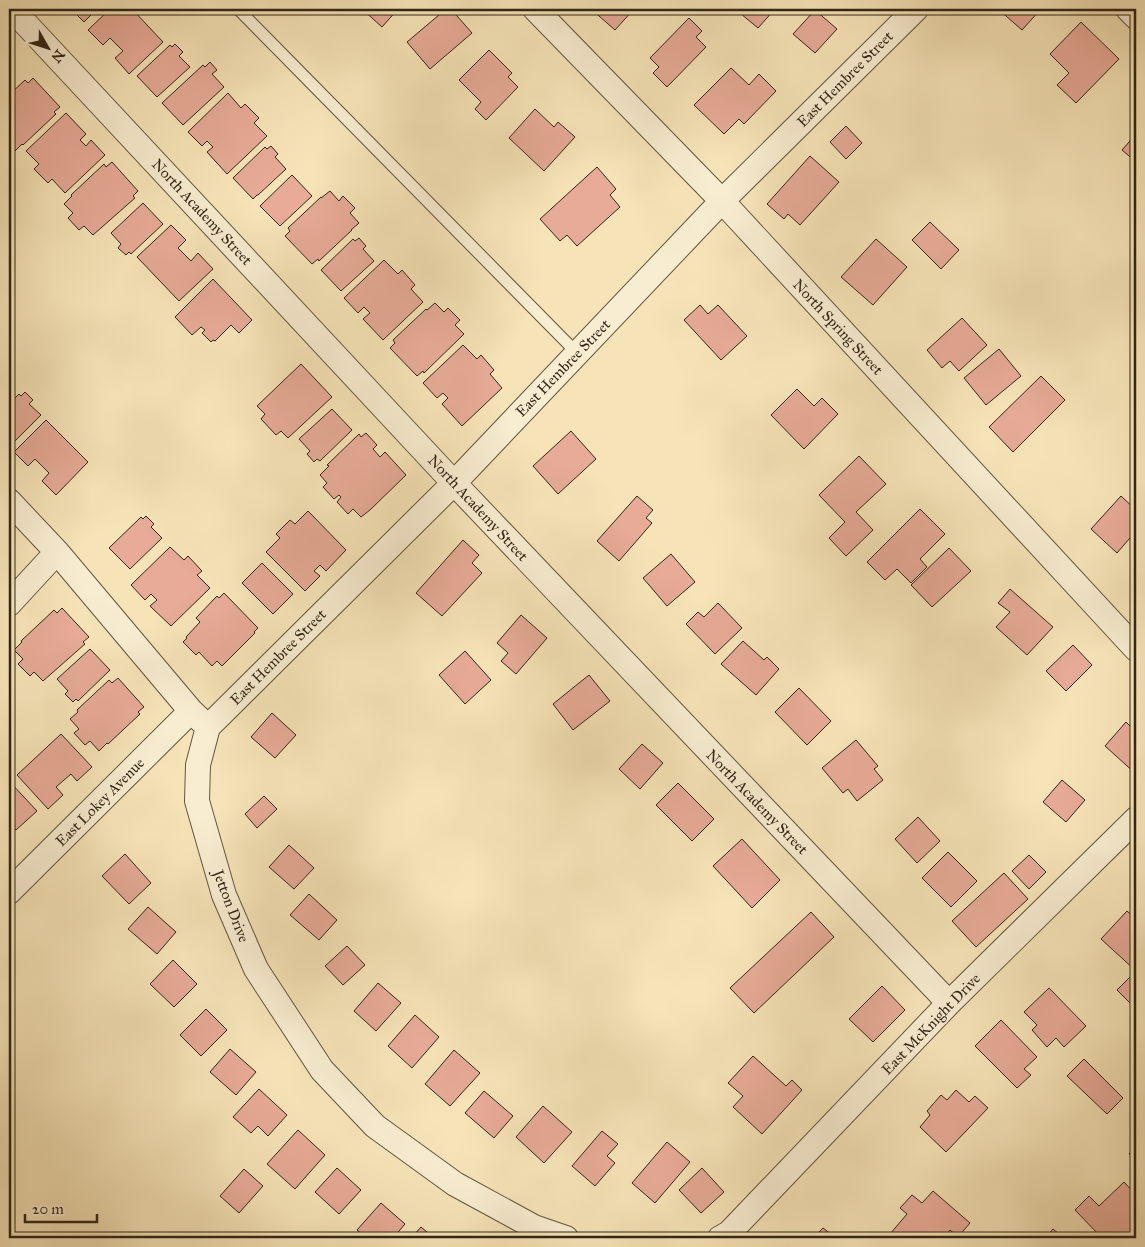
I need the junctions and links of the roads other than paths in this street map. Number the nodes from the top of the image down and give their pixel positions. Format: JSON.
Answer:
{"nodes":[{"id":1,"x":12,"y":9,"type":"edge"},
{"id":2,"x":238,"y":9,"type":"edge"},
{"id":3,"x":535,"y":9,"type":"edge"},
{"id":4,"x":916,"y":9,"type":"edge"},
{"id":5,"x":1128,"y":9,"type":"edge"},
{"id":6,"x":1136,"y":16,"type":"edge"},
{"id":7,"x":722,"y":201,"type":"junction"},
{"id":8,"x":577,"y":353,"type":"junction"},
{"id":9,"x":454,"y":483,"type":"junction"},
{"id":10,"x":9,"y":501,"type":"edge"},
{"id":11,"x":57,"y":552,"type":"junction"},
{"id":12,"x":9,"y":604,"type":"edge"},
{"id":13,"x":1136,"y":649,"type":"edge"},
{"id":14,"x":190,"y":711,"type":"junction"},
{"id":15,"x":208,"y":727,"type":"junction"},
{"id":16,"x":1136,"y":819,"type":"edge"},
{"id":17,"x":9,"y":892,"type":"edge"},
{"id":18,"x":949,"y":1003,"type":"junction"},
{"id":19,"x":724,"y":1236,"type":"edge"},
{"id":20,"x":556,"y":1237,"type":"edge"}],
"edges":[{"from":1,"to":9,"type":"street","name":"North Academy Street"},
{"from":2,"to":8,"type":"lane"},
{"from":3,"to":7,"type":"street","name":"North Spring Street"},
{"from":4,"to":7,"type":"street","name":"East Hembree Street"},
{"from":5,"to":6,"type":"street"},
{"from":7,"to":8,"type":"street","name":"East Hembree Street"},
{"from":7,"to":13,"type":"street","name":"North Spring Street"},
{"from":8,"to":9,"type":"street","name":"East Hembree Street"},
{"from":9,"to":15,"type":"street","name":"East Hembree Street"},
{"from":9,"to":18,"type":"street","name":"North Academy Street"},
{"from":10,"to":11,"type":"street"},
{"from":11,"to":12,"type":"street"},
{"from":11,"to":14,"type":"street"},
{"from":14,"to":15,"type":"street"},
{"from":14,"to":17,"type":"street","name":"East Lokey Avenue"},
{"from":15,"to":20,"type":"street","name":"Jetton Drive"},
{"from":16,"to":18,"type":"street","name":"East McKnight Drive"},
{"from":18,"to":19,"type":"street","name":"East McKnight Drive"}]}
